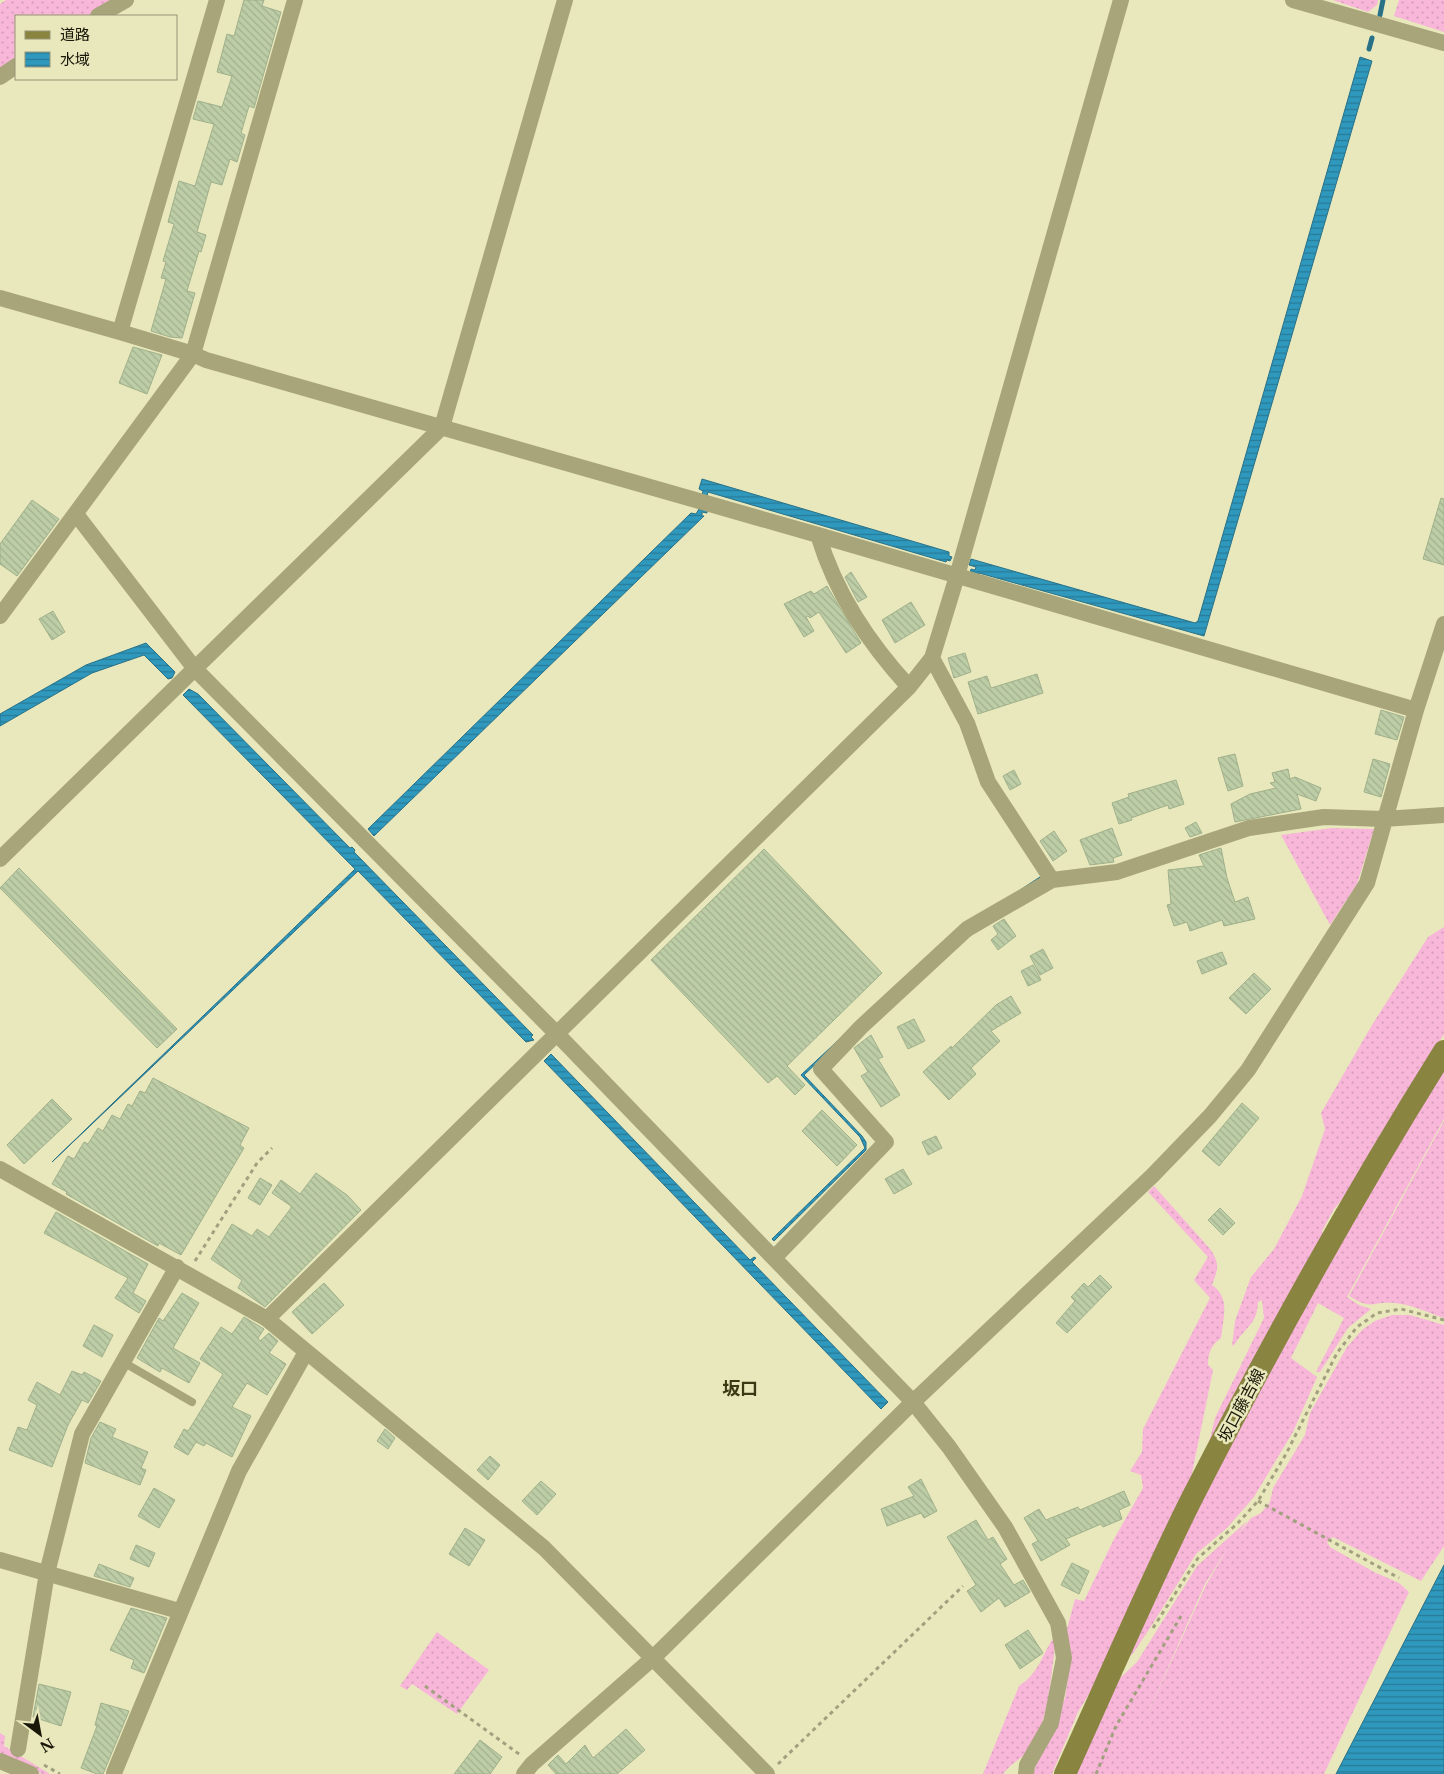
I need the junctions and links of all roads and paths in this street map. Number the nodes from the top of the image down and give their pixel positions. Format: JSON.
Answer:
{"nodes":[{"id":1,"x":126,"y":0,"type":"edge"},
{"id":2,"x":218,"y":0,"type":"edge"},
{"id":3,"x":295,"y":0,"type":"edge"},
{"id":4,"x":565,"y":0,"type":"edge"},
{"id":5,"x":1121,"y":0,"type":"edge"},
{"id":6,"x":1293,"y":0,"type":"edge"},
{"id":7,"x":100,"y":15,"type":"edge"},
{"id":8,"x":1444,"y":44,"type":"edge"},
{"id":9,"x":15,"y":67,"type":"edge"},
{"id":10,"x":0,"y":77,"type":"edge"},
{"id":11,"x":0,"y":298,"type":"edge"},
{"id":12,"x":120,"y":332,"type":"junction"},
{"id":13,"x":193,"y":354,"type":"junction"},
{"id":14,"x":442,"y":426,"type":"junction"},
{"id":15,"x":76,"y":514,"type":"junction"},
{"id":16,"x":818,"y":535,"type":"junction"},
{"id":17,"x":957,"y":576,"type":"junction"},
{"id":18,"x":0,"y":616,"type":"edge"},
{"id":19,"x":1444,"y":624,"type":"edge"},
{"id":20,"x":932,"y":658,"type":"junction"},
{"id":21,"x":195,"y":669,"type":"junction"},
{"id":22,"x":909,"y":688,"type":"junction"},
{"id":23,"x":1416,"y":710,"type":"junction"},
{"id":24,"x":1444,"y":815,"type":"edge"},
{"id":25,"x":1384,"y":820,"type":"junction"},
{"id":26,"x":0,"y":859,"type":"edge"},
{"id":27,"x":1052,"y":880,"type":"junction"},
{"id":28,"x":556,"y":1033,"type":"junction"},
{"id":29,"x":1444,"y":1051,"type":"edge"},
{"id":30,"x":272,"y":1148,"type":"dead end"},
{"id":31,"x":0,"y":1169,"type":"edge"},
{"id":32,"x":774,"y":1258,"type":"junction"},
{"id":33,"x":182,"y":1270,"type":"junction"},
{"id":34,"x":267,"y":1319,"type":"junction"},
{"id":35,"x":1444,"y":1320,"type":"edge"},
{"id":36,"x":306,"y":1352,"type":"junction"},
{"id":37,"x":123,"y":1362,"type":"junction"},
{"id":38,"x":192,"y":1402,"type":"dead end"},
{"id":39,"x":914,"y":1402,"type":"junction"},
{"id":40,"x":1258,"y":1501,"type":"junction"},
{"id":41,"x":0,"y":1560,"type":"edge"},
{"id":42,"x":47,"y":1573,"type":"junction"},
{"id":43,"x":1399,"y":1578,"type":"dead end"},
{"id":44,"x":963,"y":1586,"type":"dead end"},
{"id":45,"x":179,"y":1611,"type":"junction"},
{"id":46,"x":1181,"y":1616,"type":"dead end"},
{"id":47,"x":1150,"y":1633,"type":"dead end"},
{"id":48,"x":653,"y":1658,"type":"junction"},
{"id":49,"x":424,"y":1686,"type":"dead end"},
{"id":50,"x":18,"y":1749,"type":"dead end"},
{"id":51,"x":0,"y":1761,"type":"edge"},
{"id":52,"x":528,"y":1769,"type":"edge"},
{"id":53,"x":771,"y":1771,"type":"edge"},
{"id":54,"x":114,"y":1773,"type":"edge"},
{"id":55,"x":31,"y":1774,"type":"edge"},
{"id":56,"x":1026,"y":1774,"type":"edge"},
{"id":57,"x":1065,"y":1774,"type":"edge"},
{"id":58,"x":1096,"y":1774,"type":"edge"}],
"edges":[{"from":1,"to":7,"type":"street"},
{"from":2,"to":12,"type":"street"},
{"from":3,"to":13,"type":"street"},
{"from":4,"to":14,"type":"street"},
{"from":5,"to":17,"type":"street"},
{"from":6,"to":8,"type":"street"},
{"from":9,"to":10,"type":"street"},
{"from":11,"to":12,"type":"street"},
{"from":12,"to":13,"type":"street"},
{"from":13,"to":14,"type":"street"},
{"from":13,"to":15,"type":"street"},
{"from":14,"to":16,"type":"street"},
{"from":14,"to":21,"type":"street"},
{"from":15,"to":18,"type":"street"},
{"from":15,"to":21,"type":"street"},
{"from":16,"to":17,"type":"street"},
{"from":16,"to":22,"type":"street"},
{"from":17,"to":20,"type":"street"},
{"from":17,"to":23,"type":"street"},
{"from":19,"to":23,"type":"street"},
{"from":20,"to":22,"type":"street"},
{"from":20,"to":27,"type":"street"},
{"from":21,"to":26,"type":"street"},
{"from":21,"to":28,"type":"street"},
{"from":22,"to":28,"type":"street"},
{"from":23,"to":25,"type":"street"},
{"from":24,"to":25,"type":"street"},
{"from":25,"to":27,"type":"street"},
{"from":25,"to":39,"type":"street"},
{"from":27,"to":32,"type":"street"},
{"from":28,"to":32,"type":"street"},
{"from":28,"to":34,"type":"street"},
{"from":29,"to":57,"type":"main road","name":"坂口藤吉線"},
{"from":30,"to":33,"type":"path"},
{"from":31,"to":33,"type":"street"},
{"from":32,"to":39,"type":"street"},
{"from":33,"to":34,"type":"street"},
{"from":33,"to":37,"type":"street"},
{"from":34,"to":36,"type":"street"},
{"from":35,"to":40,"type":"path"},
{"from":36,"to":45,"type":"street"},
{"from":36,"to":48,"type":"street"},
{"from":37,"to":38,"type":"lane"},
{"from":37,"to":42,"type":"street"},
{"from":39,"to":48,"type":"street"},
{"from":39,"to":56,"type":"street"},
{"from":40,"to":43,"type":"path"},
{"from":40,"to":47,"type":"path"},
{"from":41,"to":42,"type":"street"},
{"from":42,"to":45,"type":"street"},
{"from":42,"to":50,"type":"street"},
{"from":44,"to":53,"type":"path"},
{"from":45,"to":54,"type":"street"},
{"from":46,"to":58,"type":"path"},
{"from":48,"to":52,"type":"street"},
{"from":48,"to":53,"type":"street"},
{"from":49,"to":52,"type":"path"},
{"from":51,"to":55,"type":"street"}]}
